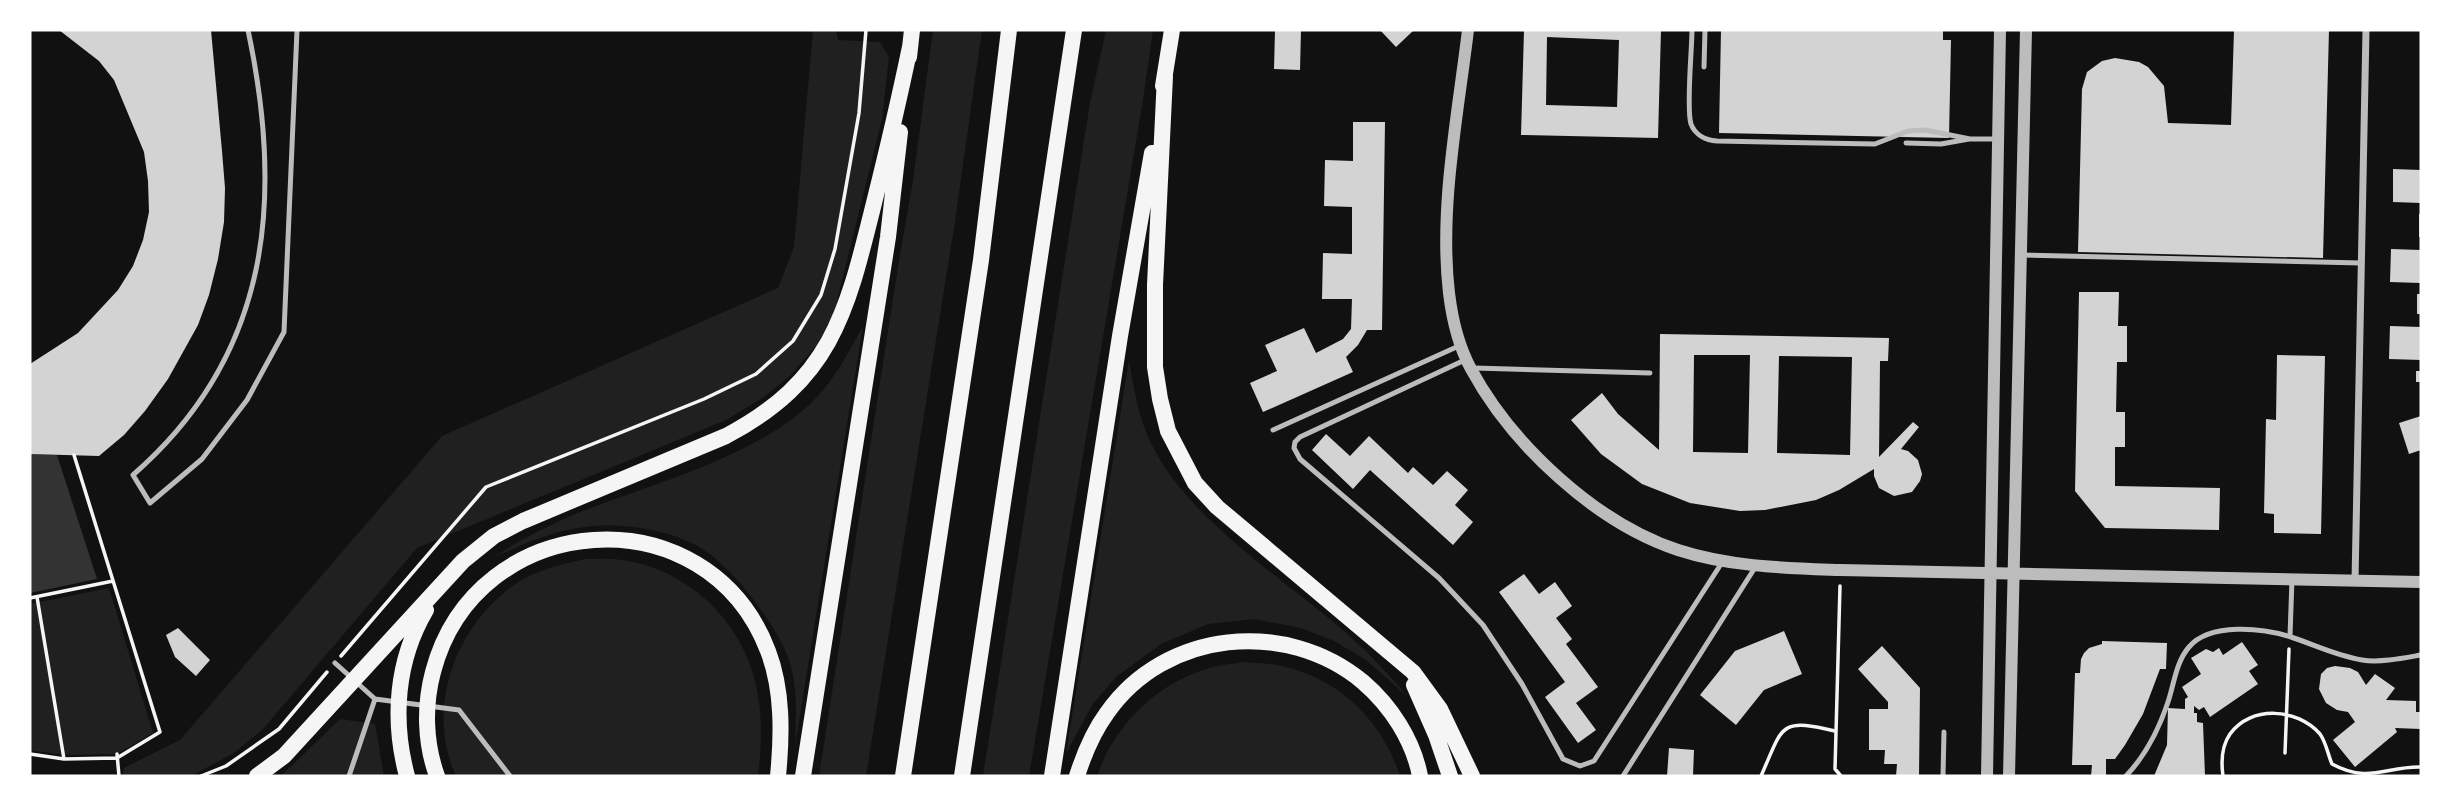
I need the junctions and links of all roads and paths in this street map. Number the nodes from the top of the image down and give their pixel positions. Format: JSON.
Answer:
{"nodes":[{"id":1,"x":248,"y":30,"type":"edge"},
{"id":2,"x":297,"y":30,"type":"edge"},
{"id":3,"x":866,"y":30,"type":"edge"},
{"id":4,"x":912,"y":30,"type":"edge"},
{"id":5,"x":1009,"y":30,"type":"edge"},
{"id":6,"x":1074,"y":30,"type":"edge"},
{"id":7,"x":1172,"y":30,"type":"edge"},
{"id":8,"x":1468,"y":30,"type":"edge"},
{"id":9,"x":1692,"y":30,"type":"edge"},
{"id":10,"x":1705,"y":30,"type":"edge"},
{"id":11,"x":2000,"y":30,"type":"edge"},
{"id":12,"x":2026,"y":30,"type":"edge"},
{"id":13,"x":2366,"y":30,"type":"edge"},
{"id":14,"x":910,"y":47,"type":"junction"},
{"id":15,"x":1704,"y":67,"type":"dead end"},
{"id":16,"x":1165,"y":76,"type":"junction"},
{"id":17,"x":1970,"y":139,"type":"junction"},
{"id":18,"x":1998,"y":139,"type":"junction"},
{"id":19,"x":1906,"y":142,"type":"dead end"},
{"id":20,"x":2021,"y":255,"type":"junction"},
{"id":21,"x":2361,"y":263,"type":"junction"},
{"id":22,"x":1461,"y":345,"type":"junction"},
{"id":23,"x":1469,"y":363,"type":"junction"},
{"id":24,"x":1650,"y":373,"type":"dead end"},
{"id":25,"x":1273,"y":430,"type":"dead end"},
{"id":26,"x":74,"y":455,"type":"dead end"},
{"id":27,"x":1723,"y":561,"type":"junction"},
{"id":28,"x":1756,"y":566,"type":"junction"},
{"id":29,"x":1840,"y":570,"type":"junction"},
{"id":30,"x":1990,"y":572,"type":"junction"},
{"id":31,"x":2014,"y":573,"type":"junction"},
{"id":32,"x":2292,"y":579,"type":"junction"},
{"id":33,"x":113,"y":581,"type":"junction"},
{"id":34,"x":2355,"y":581,"type":"junction"},
{"id":35,"x":2421,"y":582,"type":"edge"},
{"id":36,"x":438,"y":590,"type":"junction"},
{"id":37,"x":37,"y":597,"type":"junction"},
{"id":38,"x":30,"y":598,"type":"edge"},
{"id":39,"x":2290,"y":636,"type":"junction"},
{"id":40,"x":2421,"y":655,"type":"edge"},
{"id":41,"x":1396,"y":656,"type":"junction"},
{"id":42,"x":335,"y":663,"type":"junction"},
{"id":43,"x":375,"y":699,"type":"junction"},
{"id":44,"x":2286,"y":713,"type":"junction"},
{"id":45,"x":1835,"y":731,"type":"junction"},
{"id":46,"x":1944,"y":732,"type":"dead end"},
{"id":47,"x":2285,"y":753,"type":"dead end"},
{"id":48,"x":30,"y":754,"type":"edge"},
{"id":49,"x":117,"y":756,"type":"junction"},
{"id":50,"x":64,"y":759,"type":"junction"},
{"id":51,"x":2421,"y":767,"type":"edge"},
{"id":52,"x":1469,"y":769,"type":"edge"},
{"id":53,"x":962,"y":771,"type":"edge"},
{"id":54,"x":1449,"y":772,"type":"edge"},
{"id":55,"x":119,"y":776,"type":"edge"},
{"id":56,"x":201,"y":776,"type":"edge"},
{"id":57,"x":257,"y":776,"type":"edge"},
{"id":58,"x":349,"y":776,"type":"edge"},
{"id":59,"x":407,"y":776,"type":"edge"},
{"id":60,"x":437,"y":776,"type":"edge"},
{"id":61,"x":510,"y":776,"type":"edge"},
{"id":62,"x":778,"y":776,"type":"edge"},
{"id":63,"x":803,"y":776,"type":"edge"},
{"id":64,"x":903,"y":776,"type":"edge"},
{"id":65,"x":1052,"y":776,"type":"edge"},
{"id":66,"x":1077,"y":776,"type":"edge"},
{"id":67,"x":1420,"y":776,"type":"edge"},
{"id":68,"x":1623,"y":776,"type":"edge"},
{"id":69,"x":1761,"y":776,"type":"edge"},
{"id":70,"x":1841,"y":776,"type":"edge"},
{"id":71,"x":1943,"y":776,"type":"edge"},
{"id":72,"x":1987,"y":776,"type":"edge"},
{"id":73,"x":2009,"y":776,"type":"edge"},
{"id":74,"x":2126,"y":776,"type":"edge"},
{"id":75,"x":2222,"y":776,"type":"edge"}],
"edges":[{"from":1,"to":2,"type":"lane"},
{"from":3,"to":42,"type":"path"},
{"from":4,"to":14,"type":"main road"},
{"from":5,"to":64,"type":"main road"},
{"from":6,"to":53,"type":"main road"},
{"from":7,"to":16,"type":"main road"},
{"from":8,"to":22,"type":"street"},
{"from":9,"to":17,"type":"lane"},
{"from":10,"to":15,"type":"lane"},
{"from":11,"to":18,"type":"street"},
{"from":12,"to":20,"type":"street"},
{"from":13,"to":21,"type":"street"},
{"from":14,"to":36,"type":"main road"},
{"from":14,"to":63,"type":"main road"},
{"from":16,"to":41,"type":"main road"},
{"from":16,"to":65,"type":"main road"},
{"from":17,"to":18,"type":"lane"},
{"from":17,"to":19,"type":"lane"},
{"from":18,"to":30,"type":"street"},
{"from":20,"to":21,"type":"lane"},
{"from":20,"to":31,"type":"street"},
{"from":21,"to":34,"type":"street"},
{"from":22,"to":23,"type":"street"},
{"from":22,"to":25,"type":"lane"},
{"from":23,"to":24,"type":"lane"},
{"from":23,"to":27,"type":"street"},
{"from":23,"to":27,"type":"lane"},
{"from":26,"to":33,"type":"path"},
{"from":27,"to":28,"type":"street"},
{"from":28,"to":29,"type":"street"},
{"from":28,"to":68,"type":"lane"},
{"from":29,"to":30,"type":"street"},
{"from":29,"to":45,"type":"path"},
{"from":30,"to":31,"type":"street"},
{"from":30,"to":72,"type":"street"},
{"from":31,"to":32,"type":"street"},
{"from":31,"to":73,"type":"street"},
{"from":32,"to":34,"type":"street"},
{"from":32,"to":39,"type":"lane"},
{"from":33,"to":37,"type":"path"},
{"from":33,"to":49,"type":"path"},
{"from":34,"to":35,"type":"street"},
{"from":36,"to":57,"type":"main road"},
{"from":36,"to":59,"type":"main road"},
{"from":37,"to":38,"type":"path"},
{"from":37,"to":50,"type":"path"},
{"from":39,"to":40,"type":"lane"},
{"from":39,"to":44,"type":"path"},
{"from":39,"to":74,"type":"lane"},
{"from":41,"to":52,"type":"main road"},
{"from":41,"to":54,"type":"main road"},
{"from":42,"to":43,"type":"lane"},
{"from":42,"to":56,"type":"path"},
{"from":43,"to":58,"type":"lane"},
{"from":43,"to":61,"type":"lane"},
{"from":44,"to":47,"type":"path"},
{"from":44,"to":51,"type":"path"},
{"from":44,"to":75,"type":"path"},
{"from":45,"to":69,"type":"path"},
{"from":45,"to":70,"type":"path"},
{"from":46,"to":71,"type":"lane"},
{"from":48,"to":50,"type":"path"},
{"from":49,"to":50,"type":"path"},
{"from":49,"to":55,"type":"path"},
{"from":60,"to":62,"type":"main road"},
{"from":66,"to":67,"type":"main road"}]}
